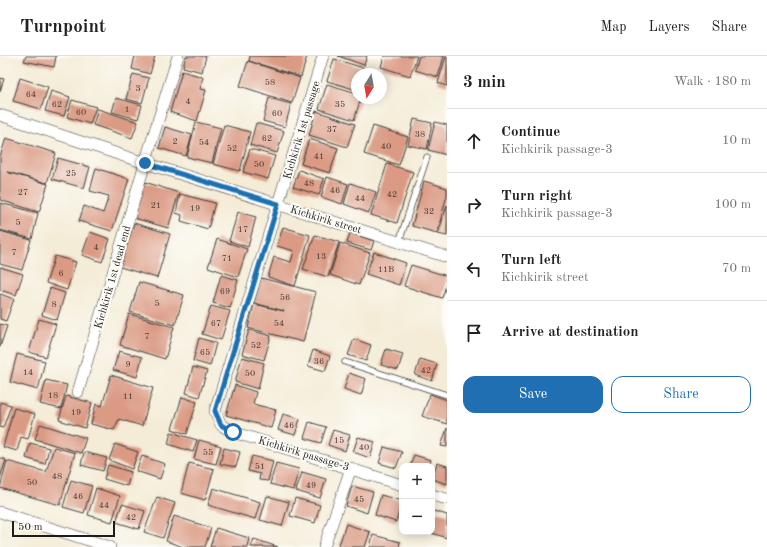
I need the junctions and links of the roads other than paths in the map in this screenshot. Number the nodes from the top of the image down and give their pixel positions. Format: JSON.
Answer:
{"nodes":[{"id":1,"x":178,"y":56,"type":"edge"},
{"id":2,"x":323,"y":56,"type":"edge"},
{"id":3,"x":0,"y":115,"type":"edge"},
{"id":4,"x":427,"y":157,"type":"dead end"},
{"id":5,"x":145,"y":163,"type":"junction"},
{"id":6,"x":278,"y":204,"type":"junction"},
{"id":7,"x":399,"y":242,"type":"junction"},
{"id":8,"x":447,"y":257,"type":"edge"},
{"id":9,"x":345,"y":362,"type":"dead end"},
{"id":10,"x":78,"y":392,"type":"dead end"},
{"id":11,"x":447,"y":395,"type":"edge"},
{"id":12,"x":351,"y":468,"type":"junction"},
{"id":13,"x":399,"y":484,"type":"edge"},
{"id":14,"x":435,"y":495,"type":"edge"},
{"id":15,"x":447,"y":500,"type":"edge"},
{"id":16,"x":0,"y":512,"type":"edge"},
{"id":17,"x":110,"y":547,"type":"edge"},
{"id":18,"x":324,"y":547,"type":"edge"}],
"edges":[{"from":1,"to":5,"type":"street","name":"Kichkirik 1st dead end"},
{"from":2,"to":6,"type":"street","name":"Kichkirik 1st passage"},
{"from":3,"to":5,"type":"street","name":"Kichkirik street"},
{"from":4,"to":7,"type":"lane"},
{"from":5,"to":6,"type":"street","name":"Kichkirik street"},
{"from":5,"to":10,"type":"street","name":"Kichkirik 1st dead end"},
{"from":6,"to":7,"type":"street","name":"Kichkirik street"},
{"from":6,"to":12,"type":"street","name":"Kichkirik passage-3"},
{"from":7,"to":8,"type":"street","name":"Kichkirik street"},
{"from":9,"to":11,"type":"lane"},
{"from":12,"to":13,"type":"street","name":"Kichkirik passage-3"},
{"from":12,"to":18,"type":"street"},
{"from":14,"to":15,"type":"street"},
{"from":16,"to":17,"type":"street"}]}
